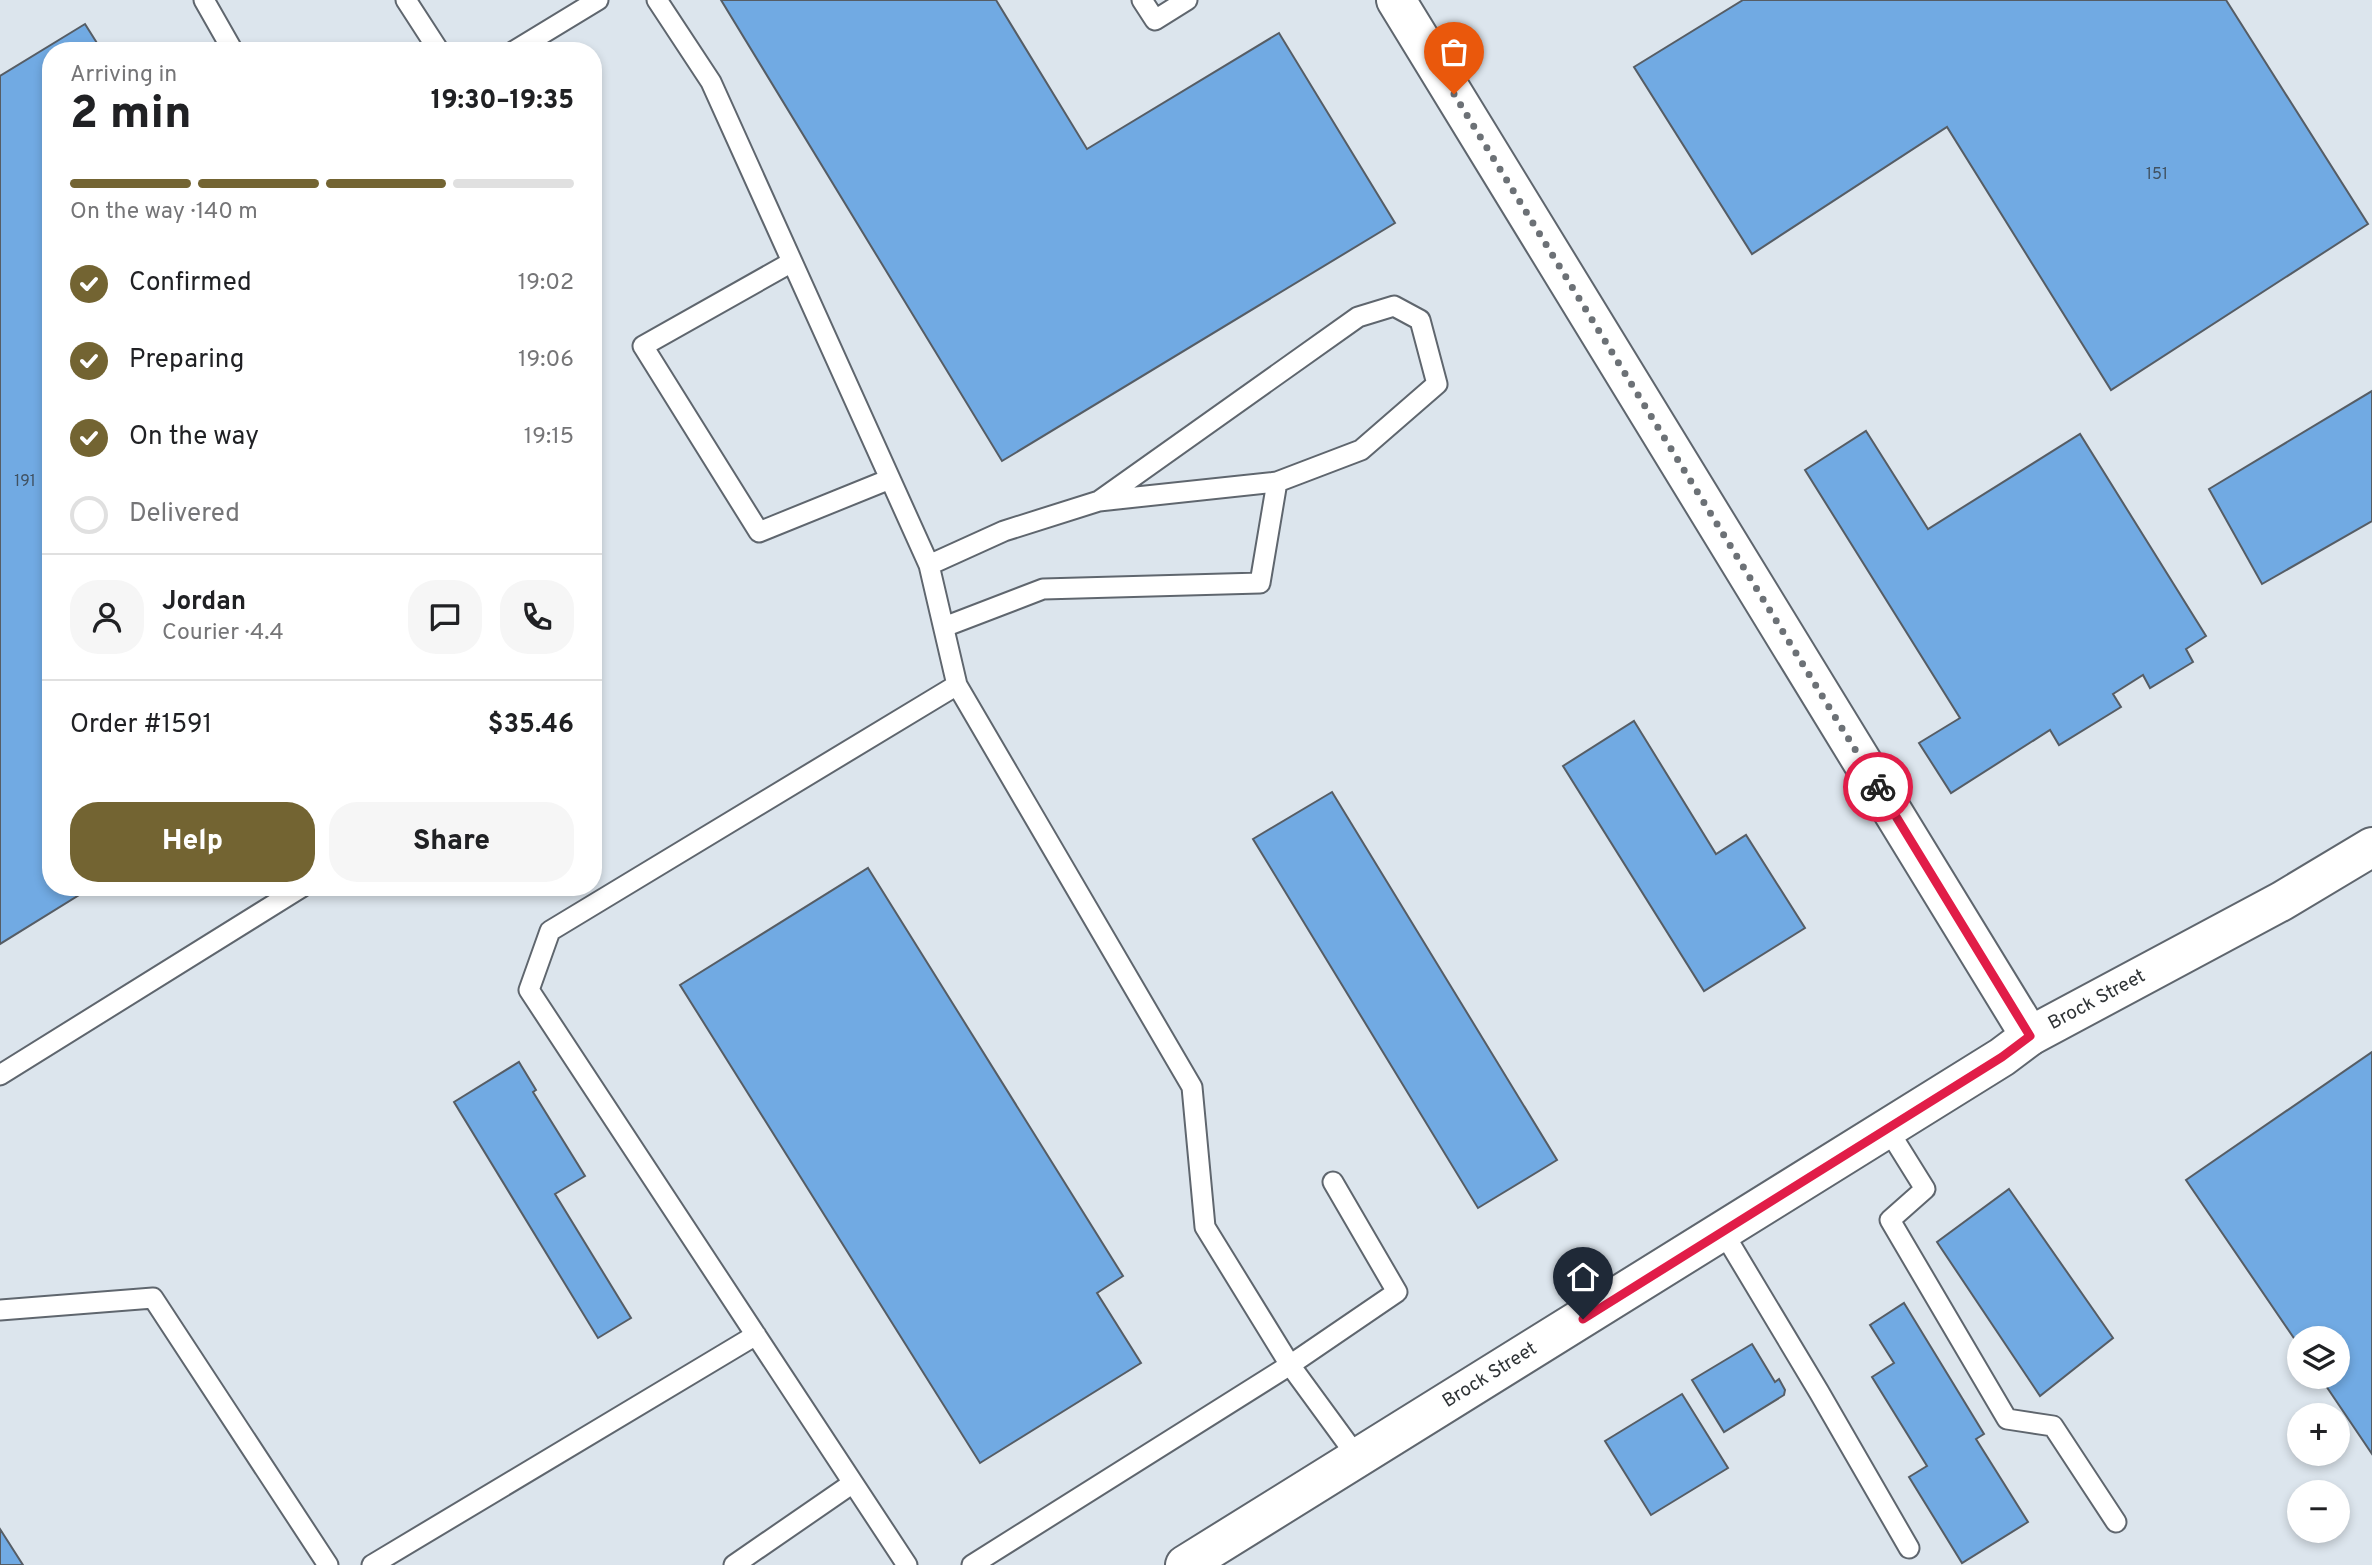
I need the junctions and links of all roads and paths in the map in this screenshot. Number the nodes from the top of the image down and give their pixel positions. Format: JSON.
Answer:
{"nodes":[{"id":1,"x":204,"y":0,"type":"edge"},
{"id":2,"x":406,"y":0,"type":"edge"},
{"id":3,"x":598,"y":0,"type":"edge"},
{"id":4,"x":657,"y":0,"type":"edge"},
{"id":5,"x":1142,"y":0,"type":"edge"},
{"id":6,"x":1187,"y":0,"type":"edge"},
{"id":7,"x":1396,"y":0,"type":"edge"},
{"id":8,"x":228,"y":42,"type":"edge"},
{"id":9,"x":433,"y":42,"type":"edge"},
{"id":10,"x":529,"y":42,"type":"edge"},
{"id":11,"x":792,"y":262,"type":"junction"},
{"id":12,"x":890,"y":479,"type":"junction"},
{"id":13,"x":1277,"y":482,"type":"junction"},
{"id":14,"x":1099,"y":501,"type":"junction"},
{"id":15,"x":929,"y":565,"type":"junction"},
{"id":16,"x":944,"y":627,"type":"junction"},
{"id":17,"x":957,"y":685,"type":"junction"},
{"id":18,"x":2372,"y":847,"type":"edge"},
{"id":19,"x":288,"y":896,"type":"edge"},
{"id":20,"x":2030,"y":1036,"type":"junction"},
{"id":21,"x":0,"y":1075,"type":"edge"},
{"id":22,"x":1887,"y":1128,"type":"junction"},
{"id":23,"x":1333,"y":1182,"type":"dead end"},
{"id":24,"x":1723,"y":1233,"type":"junction"},
{"id":25,"x":0,"y":1310,"type":"edge"},
{"id":26,"x":756,"y":1335,"type":"junction"},
{"id":27,"x":1290,"y":1365,"type":"junction"},
{"id":28,"x":1358,"y":1458,"type":"junction"},
{"id":29,"x":853,"y":1483,"type":"junction"},
{"id":30,"x":2116,"y":1522,"type":"dead end"},
{"id":31,"x":1909,"y":1548,"type":"dead end"},
{"id":32,"x":328,"y":1565,"type":"edge"},
{"id":33,"x":372,"y":1565,"type":"edge"},
{"id":34,"x":734,"y":1565,"type":"edge"},
{"id":35,"x":907,"y":1565,"type":"edge"},
{"id":36,"x":972,"y":1565,"type":"edge"},
{"id":37,"x":1185,"y":1565,"type":"edge"}],
"edges":[{"from":1,"to":8,"type":"lane"},
{"from":2,"to":9,"type":"lane"},
{"from":3,"to":10,"type":"lane"},
{"from":4,"to":11,"type":"lane"},
{"from":5,"to":6,"type":"lane"},
{"from":7,"to":20,"type":"street"},
{"from":11,"to":12,"type":"lane"},
{"from":11,"to":12,"type":"lane"},
{"from":12,"to":15,"type":"lane"},
{"from":13,"to":14,"type":"lane"},
{"from":13,"to":14,"type":"lane"},
{"from":13,"to":16,"type":"lane"},
{"from":14,"to":15,"type":"lane"},
{"from":15,"to":16,"type":"lane"},
{"from":16,"to":17,"type":"lane"},
{"from":17,"to":26,"type":"lane"},
{"from":17,"to":27,"type":"lane"},
{"from":18,"to":20,"type":"street","name":"Brock Street"},
{"from":19,"to":21,"type":"lane"},
{"from":20,"to":22,"type":"street","name":"Brock Street"},
{"from":22,"to":24,"type":"street","name":"Brock Street"},
{"from":22,"to":30,"type":"lane"},
{"from":23,"to":27,"type":"lane"},
{"from":24,"to":28,"type":"street","name":"Brock Street"},
{"from":24,"to":31,"type":"lane"},
{"from":25,"to":32,"type":"lane"},
{"from":26,"to":29,"type":"lane"},
{"from":26,"to":33,"type":"lane"},
{"from":27,"to":28,"type":"lane"},
{"from":27,"to":36,"type":"lane"},
{"from":28,"to":37,"type":"street","name":"Brock Street"},
{"from":29,"to":34,"type":"lane"},
{"from":29,"to":35,"type":"lane"}]}
